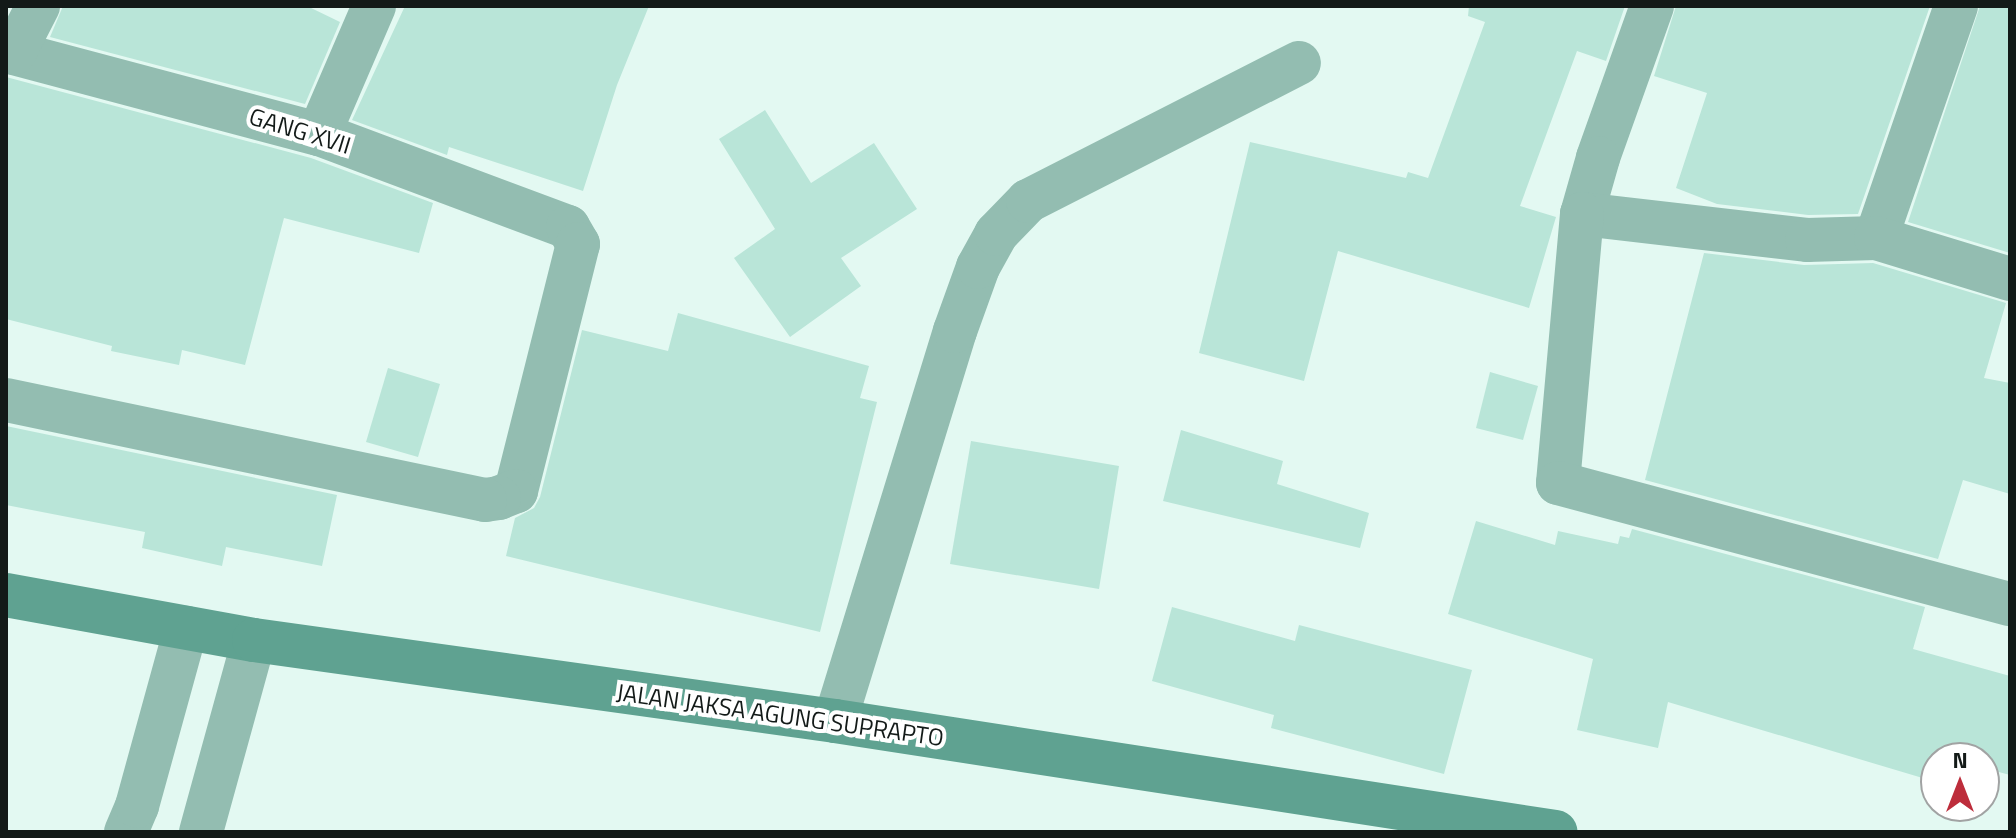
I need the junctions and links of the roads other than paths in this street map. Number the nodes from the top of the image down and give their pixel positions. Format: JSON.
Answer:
{"nodes":[{"id":1,"x":38,"y":6,"type":"edge"},
{"id":2,"x":374,"y":6,"type":"edge"},
{"id":3,"x":1652,"y":6,"type":"edge"},
{"id":4,"x":1956,"y":6,"type":"edge"},
{"id":5,"x":10,"y":52,"type":"edge"},
{"id":6,"x":1299,"y":63,"type":"dead end"},
{"id":7,"x":319,"y":134,"type":"junction"},
{"id":8,"x":1582,"y":214,"type":"junction"},
{"id":9,"x":1876,"y":238,"type":"junction"},
{"id":10,"x":2010,"y":279,"type":"edge"},
{"id":11,"x":6,"y":400,"type":"edge"},
{"id":12,"x":6,"y":595,"type":"edge"},
{"id":13,"x":2010,"y":604,"type":"edge"},
{"id":14,"x":186,"y":628,"type":"junction"},
{"id":15,"x":254,"y":640,"type":"junction"},
{"id":16,"x":835,"y":721,"type":"junction"},
{"id":17,"x":126,"y":832,"type":"edge"},
{"id":18,"x":201,"y":832,"type":"edge"},
{"id":19,"x":1555,"y":832,"type":"edge"}],
"edges":[{"from":1,"to":5,"type":"street"},
{"from":2,"to":7,"type":"street"},
{"from":3,"to":8,"type":"street"},
{"from":4,"to":9,"type":"street"},
{"from":5,"to":7,"type":"street","name":"GANG XVII"},
{"from":6,"to":16,"type":"street"},
{"from":7,"to":11,"type":"street","name":"GANG XVII"},
{"from":8,"to":9,"type":"street"},
{"from":8,"to":13,"type":"street"},
{"from":9,"to":10,"type":"street"},
{"from":12,"to":14,"type":"main road","name":"JALAN JAKSA AGUNG SUPRAPTO"},
{"from":14,"to":15,"type":"main road","name":"JALAN JAKSA AGUNG SUPRAPTO"},
{"from":14,"to":17,"type":"street"},
{"from":15,"to":16,"type":"main road","name":"JALAN JAKSA AGUNG SUPRAPTO"},
{"from":15,"to":18,"type":"street"},
{"from":16,"to":19,"type":"main road","name":"JALAN JAKSA AGUNG SUPRAPTO"}]}
